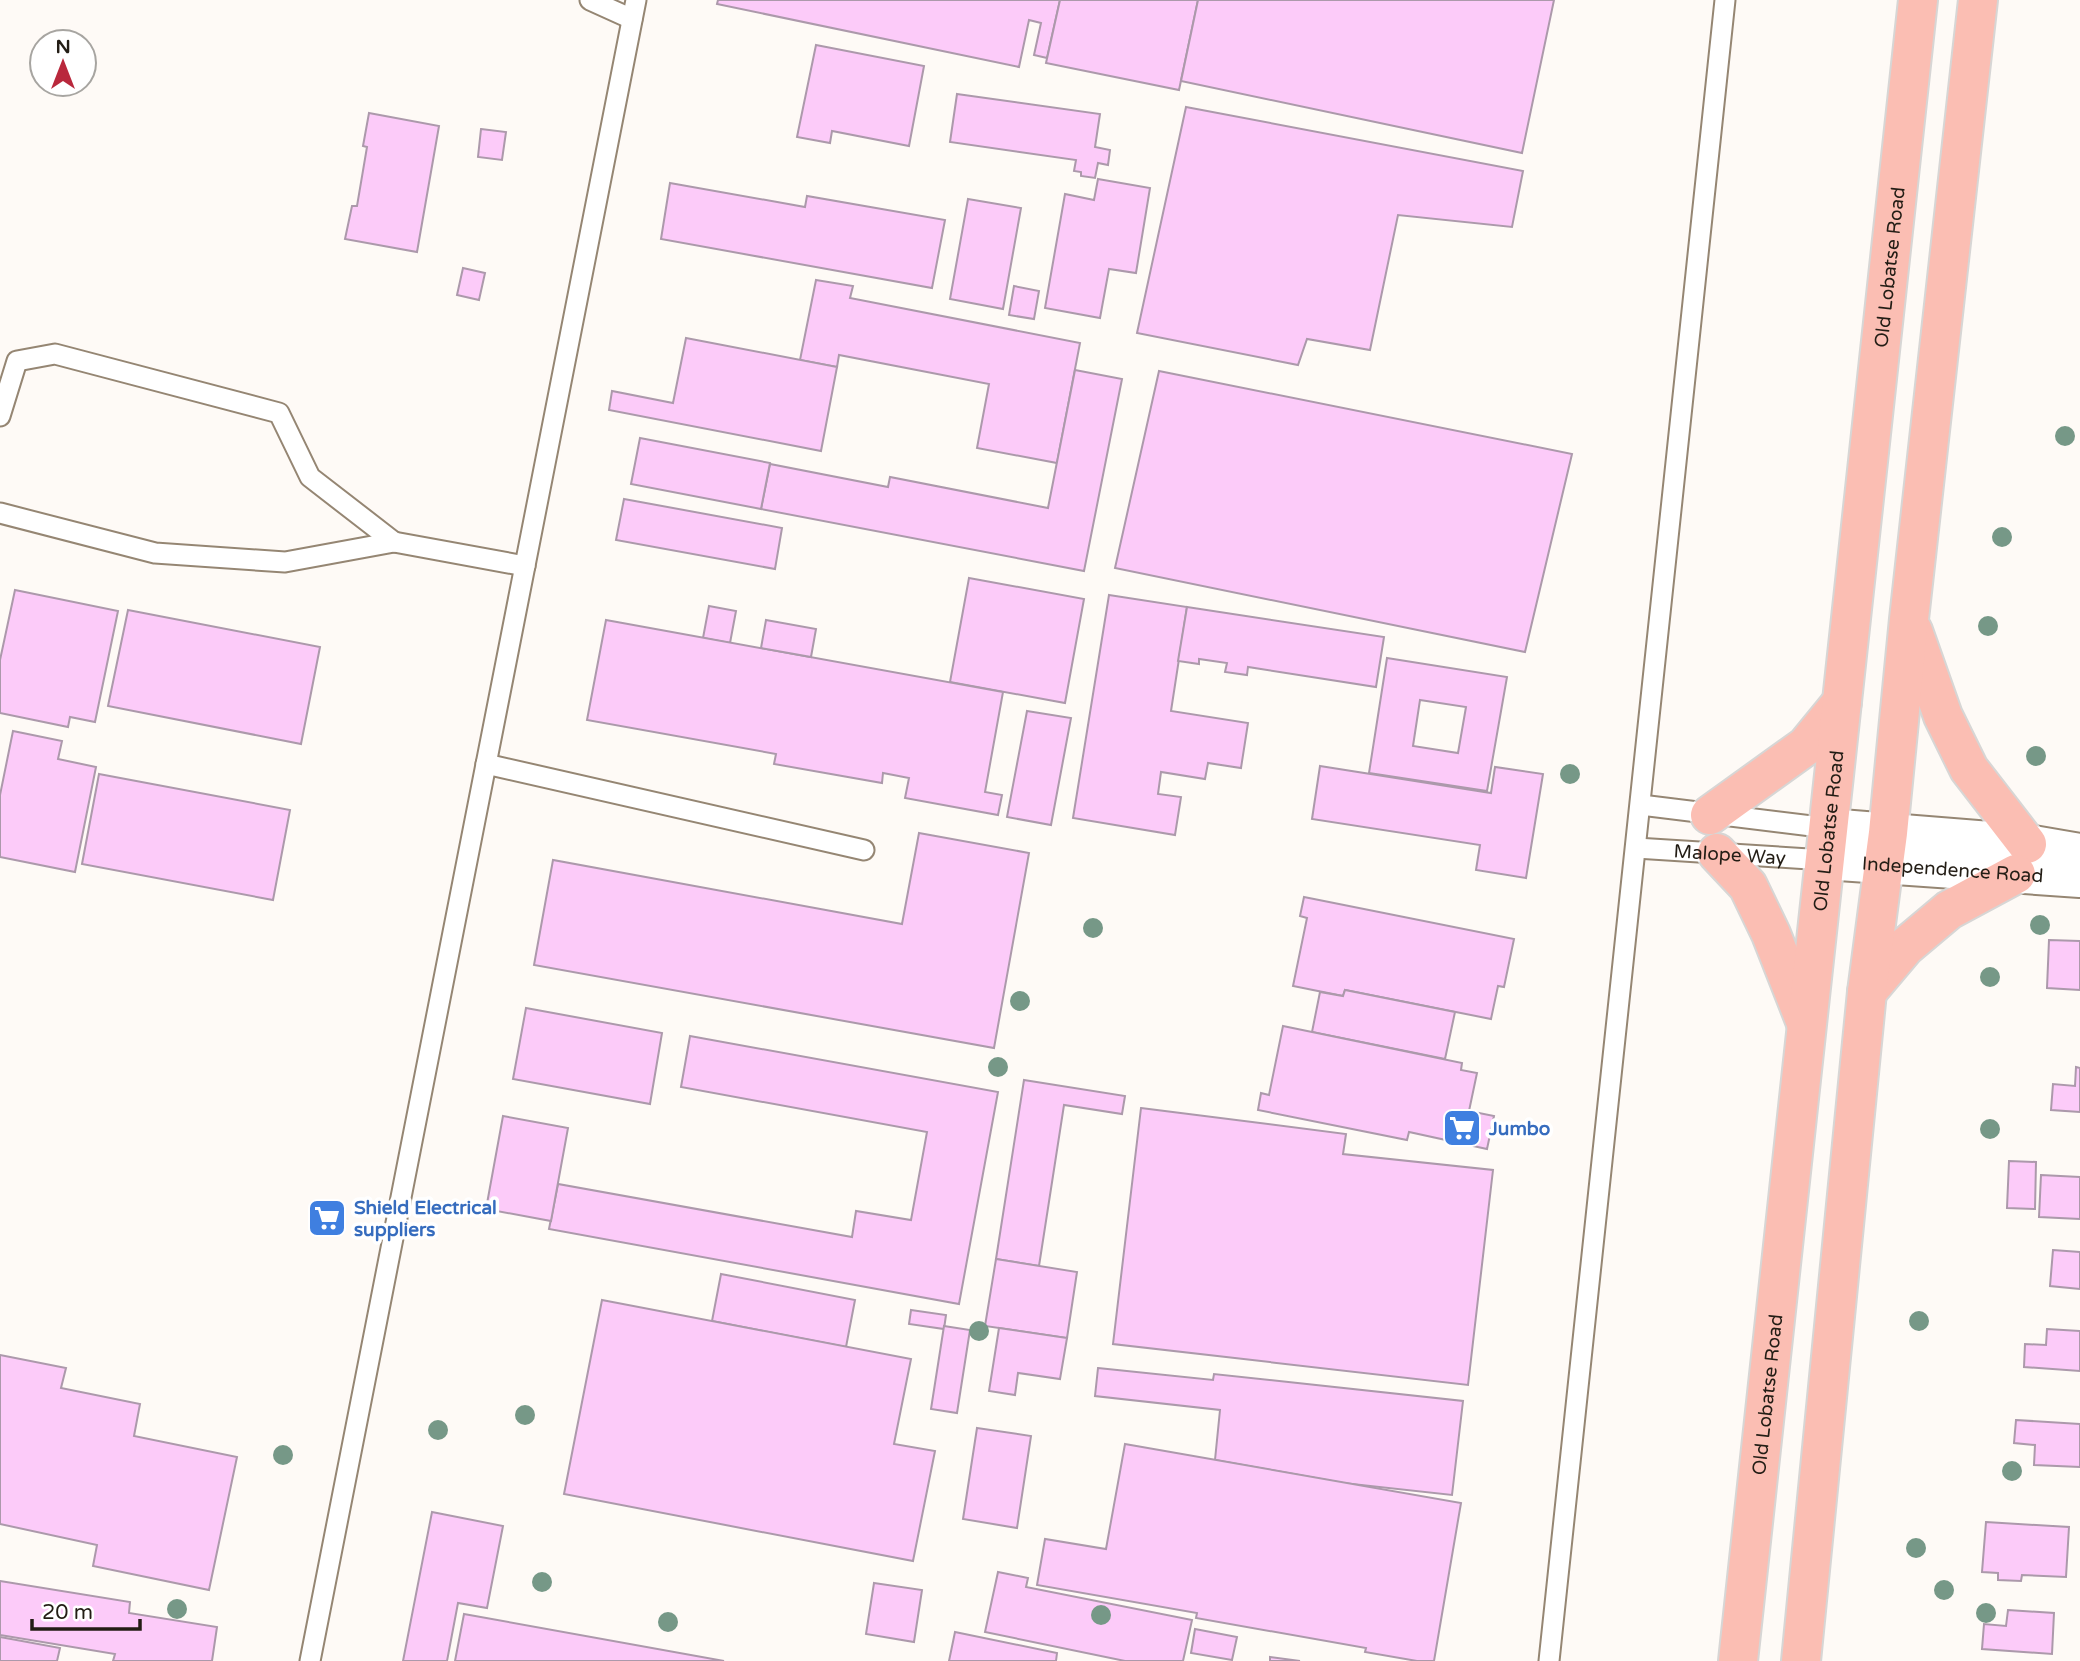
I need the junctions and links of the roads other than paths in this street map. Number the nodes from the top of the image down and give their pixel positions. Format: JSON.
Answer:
{"nodes":[{"id":1,"x":590,"y":0,"type":"edge"},
{"id":2,"x":1725,"y":0,"type":"edge"},
{"id":3,"x":1918,"y":0,"type":"edge"},
{"id":4,"x":1978,"y":0,"type":"edge"},
{"id":5,"x":634,"y":10,"type":"edge"},
{"id":6,"x":0,"y":416,"type":"edge"},
{"id":7,"x":0,"y":513,"type":"edge"},
{"id":8,"x":394,"y":542,"type":"junction"},
{"id":9,"x":525,"y":566,"type":"junction"},
{"id":10,"x":1909,"y":619,"type":"junction"},
{"id":11,"x":1842,"y":702,"type":"junction"},
{"id":12,"x":486,"y":764,"type":"junction"},
{"id":13,"x":1641,"y":805,"type":"junction"},
{"id":14,"x":1710,"y":815,"type":"junction"},
{"id":15,"x":1827,"y":844,"type":"junction"},
{"id":16,"x":1636,"y":848,"type":"junction"},
{"id":17,"x":1886,"y":849,"type":"junction"},
{"id":18,"x":864,"y":850,"type":"dead end"},
{"id":19,"x":2080,"y":852,"type":"edge"},
{"id":20,"x":1717,"y":853,"type":"junction"},
{"id":21,"x":2022,"y":859,"type":"junction"},
{"id":22,"x":2080,"y":878,"type":"edge"},
{"id":23,"x":1867,"y":992,"type":"junction"},
{"id":24,"x":1808,"y":1028,"type":"junction"},
{"id":25,"x":310,"y":1661,"type":"edge"},
{"id":26,"x":1549,"y":1661,"type":"edge"},
{"id":27,"x":1738,"y":1661,"type":"edge"},
{"id":28,"x":1801,"y":1661,"type":"edge"}],
"edges":[{"from":1,"to":5,"type":"lane"},
{"from":2,"to":13,"type":"lane"},
{"from":3,"to":11,"type":"main road","name":"Old Lobatse Road"},
{"from":4,"to":10,"type":"main road"},
{"from":5,"to":9,"type":"lane"},
{"from":6,"to":8,"type":"lane"},
{"from":7,"to":8,"type":"lane"},
{"from":8,"to":9,"type":"lane"},
{"from":9,"to":12,"type":"lane"},
{"from":10,"to":17,"type":"main road"},
{"from":10,"to":21,"type":"main road"},
{"from":11,"to":14,"type":"main road"},
{"from":11,"to":15,"type":"main road","name":"Old Lobatse Road"},
{"from":12,"to":18,"type":"lane"},
{"from":12,"to":25,"type":"lane"},
{"from":13,"to":14,"type":"lane","name":"Malope Way"},
{"from":13,"to":16,"type":"lane"},
{"from":14,"to":15,"type":"lane","name":"Malope Way"},
{"from":15,"to":17,"type":"street","name":"Independence Road"},
{"from":15,"to":20,"type":"lane","name":"Malope Way"},
{"from":15,"to":24,"type":"main road","name":"Old Lobatse Road"},
{"from":16,"to":20,"type":"lane","name":"Malope Way"},
{"from":16,"to":26,"type":"lane"},
{"from":17,"to":21,"type":"street","name":"Independence Road"},
{"from":17,"to":23,"type":"main road"},
{"from":19,"to":21,"type":"street","name":"Independence Road"},
{"from":20,"to":24,"type":"main road"},
{"from":21,"to":22,"type":"street","name":"Independence Road"},
{"from":21,"to":23,"type":"main road"},
{"from":23,"to":28,"type":"main road"},
{"from":24,"to":27,"type":"main road","name":"Old Lobatse Road"}]}
